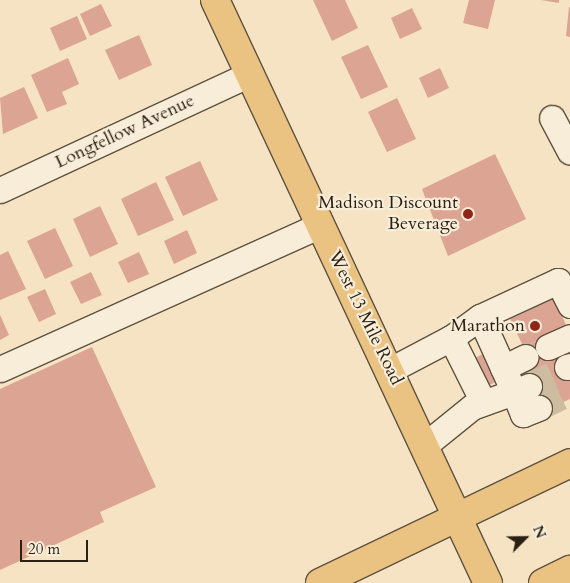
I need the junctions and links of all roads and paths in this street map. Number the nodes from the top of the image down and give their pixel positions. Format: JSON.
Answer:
{"nodes":[{"id":1,"x":215,"y":0,"type":"edge"},
{"id":2,"x":250,"y":74,"type":"junction"},
{"id":3,"x":552,"y":118,"type":"dead end"},
{"id":4,"x":570,"y":152,"type":"edge"},
{"id":5,"x":0,"y":190,"type":"edge"},
{"id":6,"x":320,"y":225,"type":"junction"},
{"id":7,"x":570,"y":306,"type":"edge"},
{"id":8,"x":480,"y":316,"type":"junction"},
{"id":9,"x":451,"y":338,"type":"junction"},
{"id":10,"x":548,"y":347,"type":"edge"},
{"id":11,"x":503,"y":368,"type":"junction"},
{"id":12,"x":0,"y":370,"type":"edge"},
{"id":13,"x":390,"y":370,"type":"junction"},
{"id":14,"x":483,"y":402,"type":"junction"},
{"id":15,"x":425,"y":445,"type":"junction"},
{"id":16,"x":570,"y":463,"type":"edge"},
{"id":17,"x":457,"y":517,"type":"junction"},
{"id":18,"x":570,"y":570,"type":"edge"},
{"id":19,"x":333,"y":582,"type":"edge"},
{"id":20,"x":488,"y":583,"type":"edge"},
{"id":21,"x":543,"y":583,"type":"edge"}],
"edges":[{"from":1,"to":2,"type":"main road","name":"West 13 Mile Road"},
{"from":2,"to":5,"type":"street","name":"Longfellow Avenue"},
{"from":2,"to":6,"type":"main road","name":"West 13 Mile Road"},
{"from":3,"to":4,"type":"street"},
{"from":6,"to":12,"type":"street"},
{"from":6,"to":13,"type":"main road","name":"West 13 Mile Road"},
{"from":7,"to":8,"type":"street"},
{"from":8,"to":9,"type":"street"},
{"from":8,"to":11,"type":"street"},
{"from":9,"to":13,"type":"street"},
{"from":9,"to":14,"type":"street"},
{"from":10,"to":11,"type":"street"},
{"from":11,"to":14,"type":"street"},
{"from":13,"to":15,"type":"main road","name":"West 13 Mile Road"},
{"from":14,"to":15,"type":"street"},
{"from":15,"to":17,"type":"main road","name":"West 13 Mile Road"},
{"from":16,"to":17,"type":"main road"},
{"from":17,"to":19,"type":"main road"},
{"from":17,"to":20,"type":"main road","name":"West 13 Mile Road"},
{"from":18,"to":21,"type":"main road"}]}
